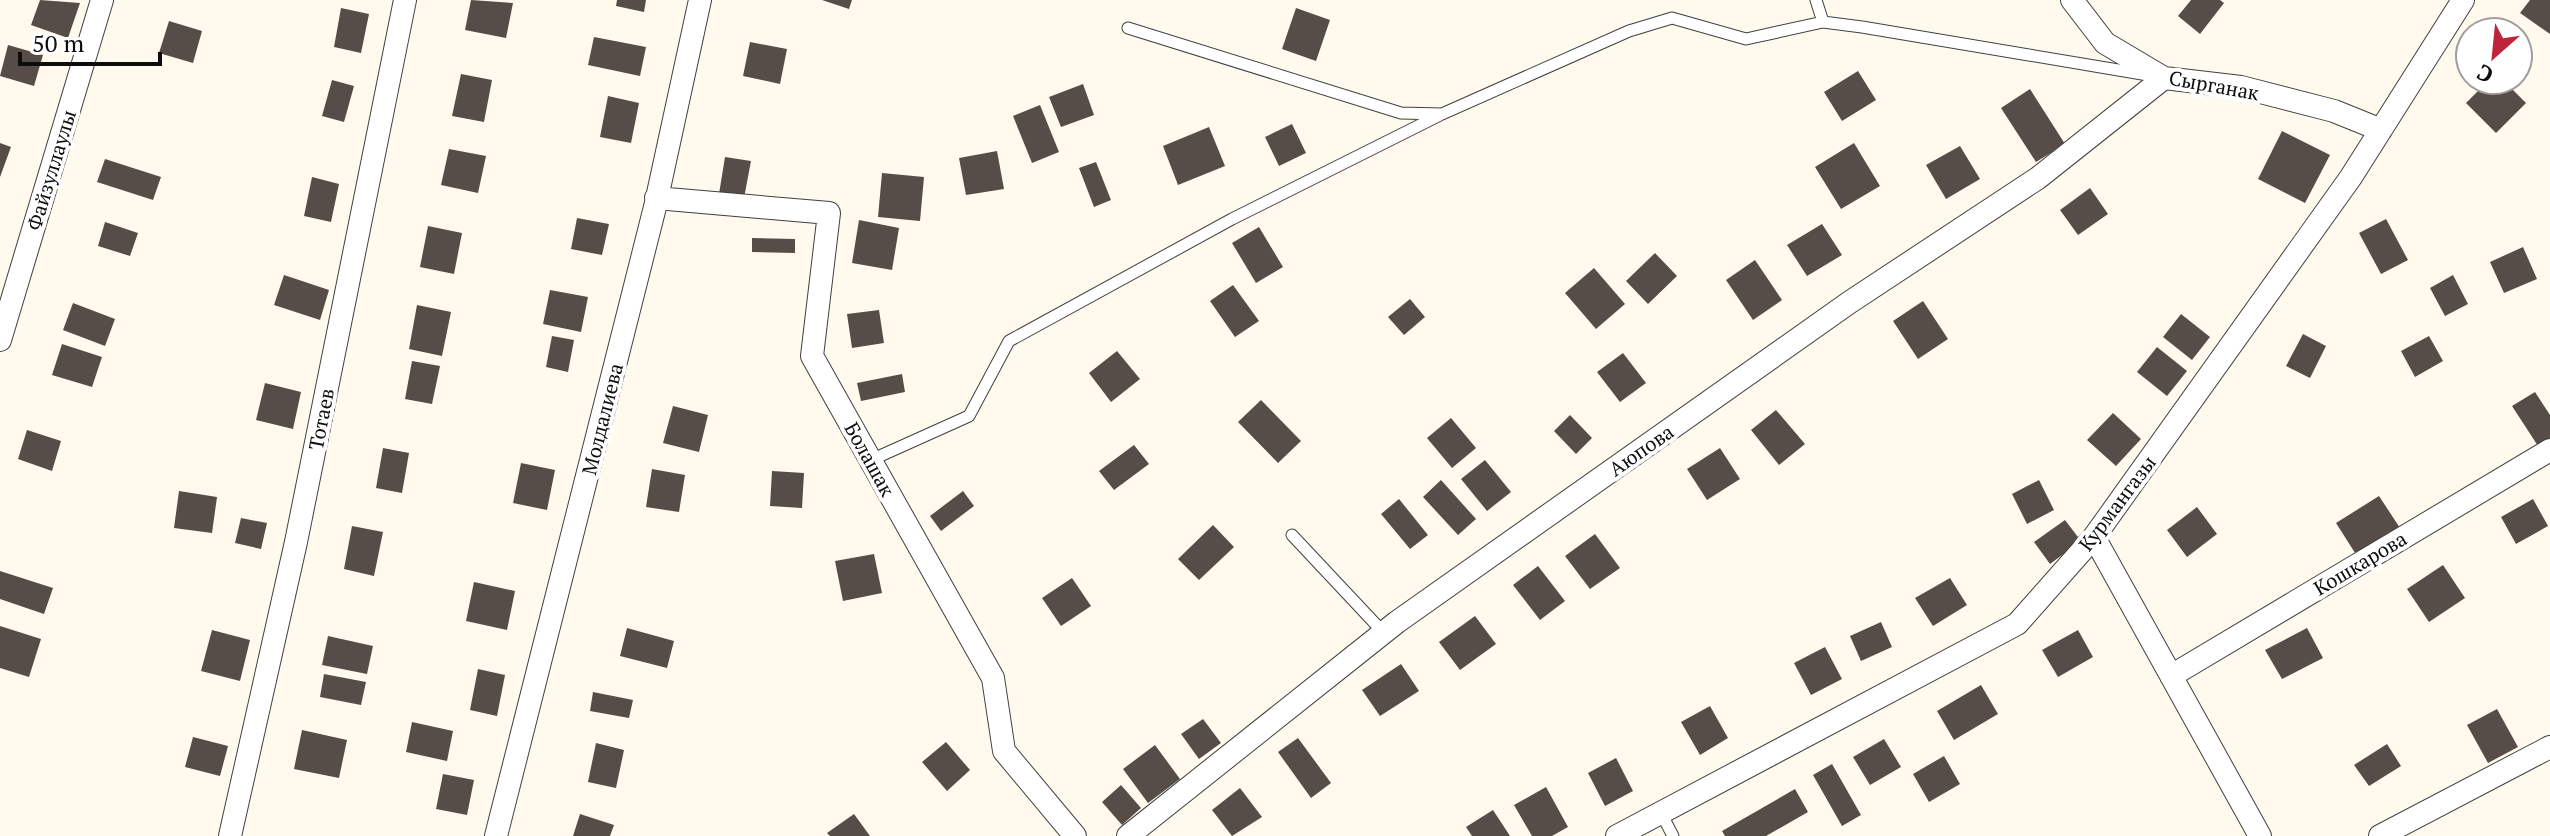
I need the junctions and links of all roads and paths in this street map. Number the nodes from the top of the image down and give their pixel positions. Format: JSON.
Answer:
{"nodes":[{"id":1,"x":102,"y":0,"type":"edge"},
{"id":2,"x":405,"y":0,"type":"edge"},
{"id":3,"x":700,"y":0,"type":"edge"},
{"id":4,"x":1816,"y":0,"type":"edge"},
{"id":5,"x":2072,"y":0,"type":"edge"},
{"id":6,"x":2463,"y":0,"type":"edge"},
{"id":7,"x":1823,"y":22,"type":"junction"},
{"id":8,"x":1128,"y":28,"type":"dead end"},
{"id":9,"x":2164,"y":78,"type":"junction"},
{"id":10,"x":1442,"y":114,"type":"junction"},
{"id":11,"x":2381,"y":130,"type":"junction"},
{"id":12,"x":656,"y":198,"type":"junction"},
{"id":13,"x":0,"y":340,"type":"edge"},
{"id":14,"x":2550,"y":450,"type":"edge"},
{"id":15,"x":871,"y":460,"type":"junction"},
{"id":16,"x":1292,"y":535,"type":"dead end"},
{"id":17,"x":2094,"y":537,"type":"junction"},
{"id":18,"x":1383,"y":632,"type":"junction"},
{"id":19,"x":2171,"y":676,"type":"junction"},
{"id":20,"x":2550,"y":747,"type":"edge"},
{"id":21,"x":1661,"y":813,"type":"junction"},
{"id":22,"x":230,"y":836,"type":"edge"},
{"id":23,"x":496,"y":836,"type":"edge"},
{"id":24,"x":1075,"y":836,"type":"edge"},
{"id":25,"x":1128,"y":836,"type":"edge"},
{"id":26,"x":1617,"y":836,"type":"edge"},
{"id":27,"x":1673,"y":836,"type":"edge"},
{"id":28,"x":2260,"y":836,"type":"edge"},
{"id":29,"x":2380,"y":836,"type":"edge"}],
"edges":[{"from":1,"to":13,"type":"street","name":"Файзуллаулы"},
{"from":2,"to":22,"type":"street","name":"Тотаев"},
{"from":3,"to":12,"type":"street","name":"Молдалиева"},
{"from":4,"to":7,"type":"lane"},
{"from":5,"to":9,"type":"street","name":"Сырганак"},
{"from":6,"to":11,"type":"street","name":"Курмангазы"},
{"from":7,"to":9,"type":"lane"},
{"from":7,"to":10,"type":"lane"},
{"from":8,"to":10,"type":"lane"},
{"from":9,"to":11,"type":"street","name":"Сырганак"},
{"from":9,"to":18,"type":"street","name":"Аюпова"},
{"from":10,"to":15,"type":"lane"},
{"from":11,"to":17,"type":"street","name":"Курмангазы"},
{"from":12,"to":15,"type":"street","name":"Болашак"},
{"from":12,"to":23,"type":"street","name":"Молдалиева"},
{"from":14,"to":19,"type":"street","name":"Кошкарова"},
{"from":15,"to":24,"type":"street","name":"Болашак"},
{"from":16,"to":18,"type":"lane"},
{"from":17,"to":19,"type":"street"},
{"from":17,"to":21,"type":"street","name":"Курмангазы"},
{"from":18,"to":25,"type":"street","name":"Аюпова"},
{"from":19,"to":28,"type":"street"},
{"from":20,"to":29,"type":"street"},
{"from":21,"to":26,"type":"street","name":"Курмангазы"},
{"from":21,"to":27,"type":"lane"}]}
